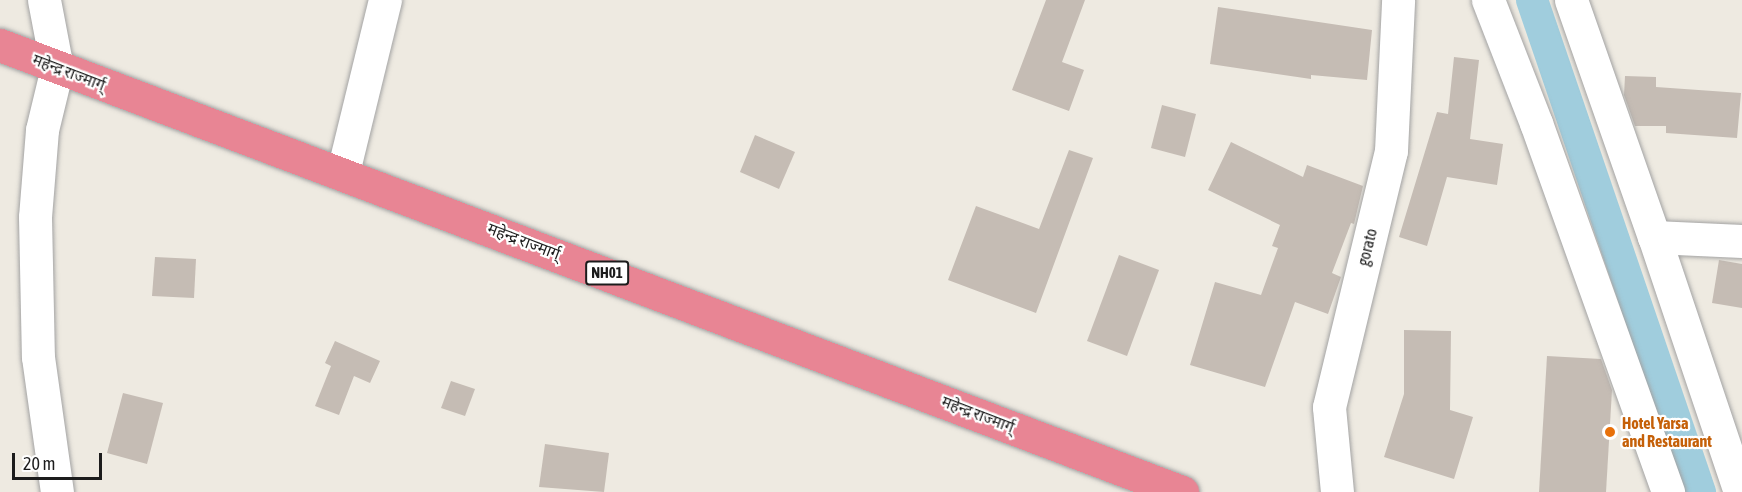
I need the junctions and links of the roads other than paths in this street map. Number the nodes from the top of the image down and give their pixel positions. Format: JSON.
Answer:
{"nodes":[{"id":1,"x":44,"y":0,"type":"edge"},
{"id":2,"x":385,"y":0,"type":"edge"},
{"id":3,"x":1398,"y":0,"type":"edge"},
{"id":4,"x":1488,"y":0,"type":"edge"},
{"id":5,"x":1571,"y":0,"type":"edge"},
{"id":6,"x":0,"y":45,"type":"edge"},
{"id":7,"x":45,"y":63,"type":"junction"},
{"id":8,"x":343,"y":172,"type":"junction"},
{"id":9,"x":1654,"y":237,"type":"junction"},
{"id":10,"x":1742,"y":241,"type":"edge"},
{"id":11,"x":57,"y":492,"type":"edge"},
{"id":12,"x":1182,"y":492,"type":"edge"},
{"id":13,"x":1337,"y":492,"type":"edge"},
{"id":14,"x":1668,"y":492,"type":"edge"},
{"id":15,"x":1740,"y":492,"type":"edge"}],
"edges":[{"from":1,"to":7,"type":"street"},
{"from":2,"to":8,"type":"street"},
{"from":3,"to":13,"type":"street","name":"gorato"},
{"from":4,"to":14,"type":"street"},
{"from":5,"to":9,"type":"street"},
{"from":6,"to":7,"type":"highway","name":"महेन्द्र राज्मार्ग्","number":"NH01"},
{"from":7,"to":8,"type":"highway","name":"महेन्द्र राज्मार्ग्","number":"NH01"},
{"from":7,"to":11,"type":"street"},
{"from":8,"to":12,"type":"highway","name":"महेन्द्र राज्मार्ग्","number":"NH01"},
{"from":9,"to":10,"type":"street"},
{"from":9,"to":15,"type":"street"}]}
